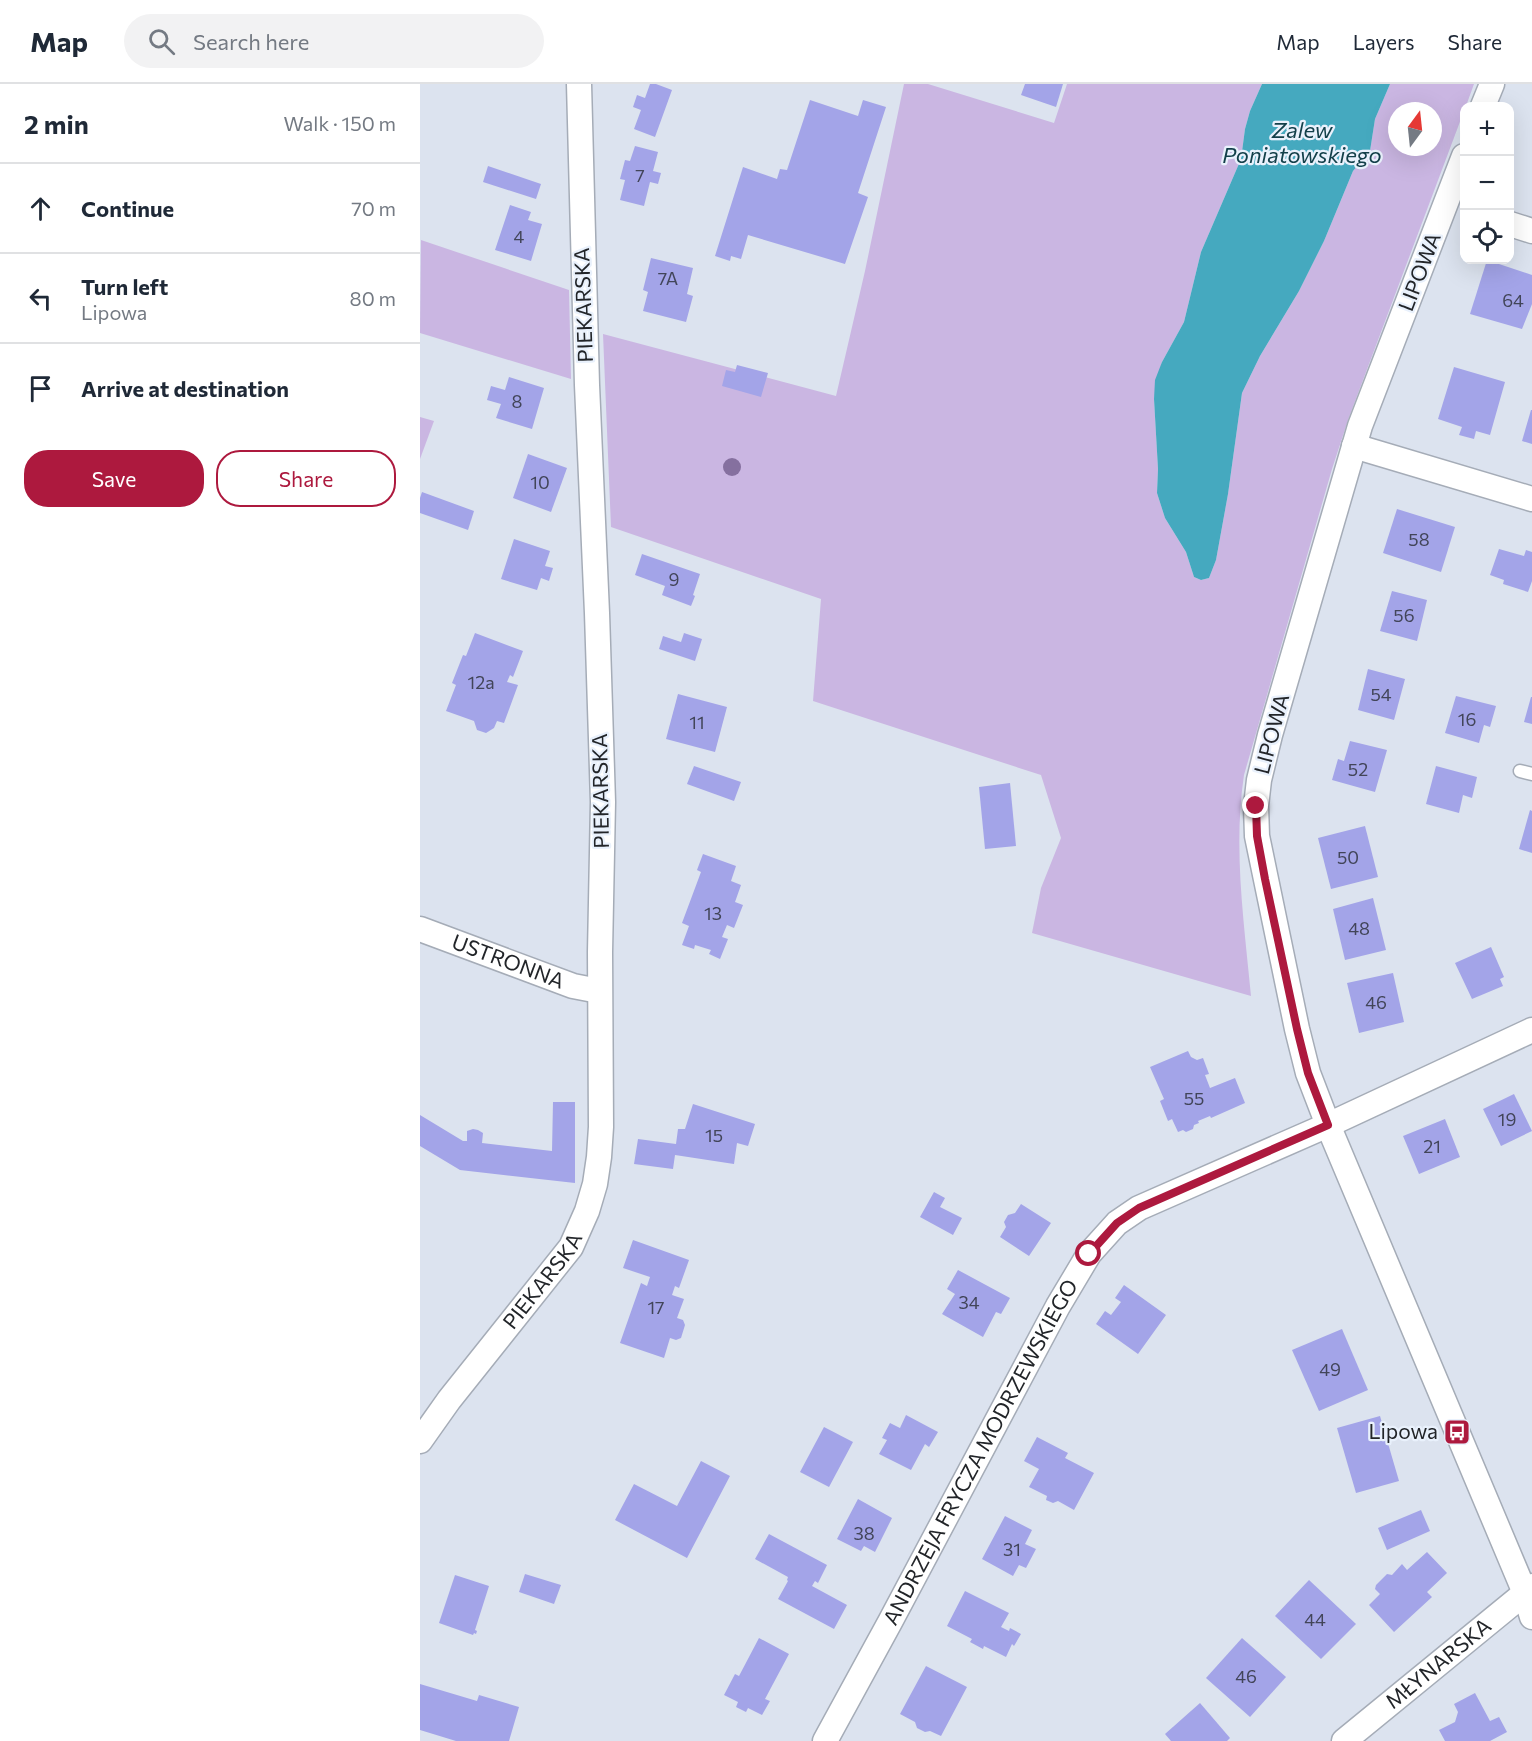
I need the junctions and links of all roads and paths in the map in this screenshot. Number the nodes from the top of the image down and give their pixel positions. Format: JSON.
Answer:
{"nodes":[{"id":1,"x":579,"y":84,"type":"edge"},
{"id":2,"x":1492,"y":84,"type":"edge"},
{"id":3,"x":1485,"y":102,"type":"edge"},
{"id":4,"x":1460,"y":181,"type":"edge"},
{"id":5,"x":1456,"y":206,"type":"edge"},
{"id":6,"x":1514,"y":226,"type":"edge"},
{"id":7,"x":1532,"y":231,"type":"edge"},
{"id":8,"x":1354,"y":446,"type":"junction"},
{"id":9,"x":1532,"y":500,"type":"edge"},
{"id":10,"x":420,"y":929,"type":"edge"},
{"id":11,"x":599,"y":991,"type":"junction"},
{"id":12,"x":1532,"y":1030,"type":"edge"},
{"id":13,"x":1328,"y":1125,"type":"junction"},
{"id":14,"x":420,"y":1441,"type":"edge"},
{"id":15,"x":1528,"y":1589,"type":"edge"},
{"id":16,"x":1532,"y":1617,"type":"edge"},
{"id":17,"x":825,"y":1741,"type":"edge"},
{"id":18,"x":1344,"y":1741,"type":"edge"}],
"edges":[{"from":1,"to":11,"type":"street","name":"PIEKARSKA"},
{"from":2,"to":3,"type":"street"},
{"from":4,"to":5,"type":"street","name":"LIPOWA"},
{"from":5,"to":8,"type":"street","name":"LIPOWA"},
{"from":6,"to":7,"type":"street"},
{"from":8,"to":9,"type":"street"},
{"from":8,"to":13,"type":"street","name":"LIPOWA"},
{"from":10,"to":11,"type":"street","name":"USTRONNA"},
{"from":11,"to":14,"type":"street","name":"PIEKARSKA"},
{"from":12,"to":13,"type":"street","name":"ANDRZEJA FRYCZA MODRZEWSKIEGO"},
{"from":13,"to":15,"type":"street","name":"LIPOWA"},
{"from":13,"to":17,"type":"street","name":"ANDRZEJA FRYCZA MODRZEWSKIEGO"},
{"from":15,"to":16,"type":"street","name":"LIPOWA"},
{"from":15,"to":18,"type":"street","name":"MŁYNARSKA"}]}
